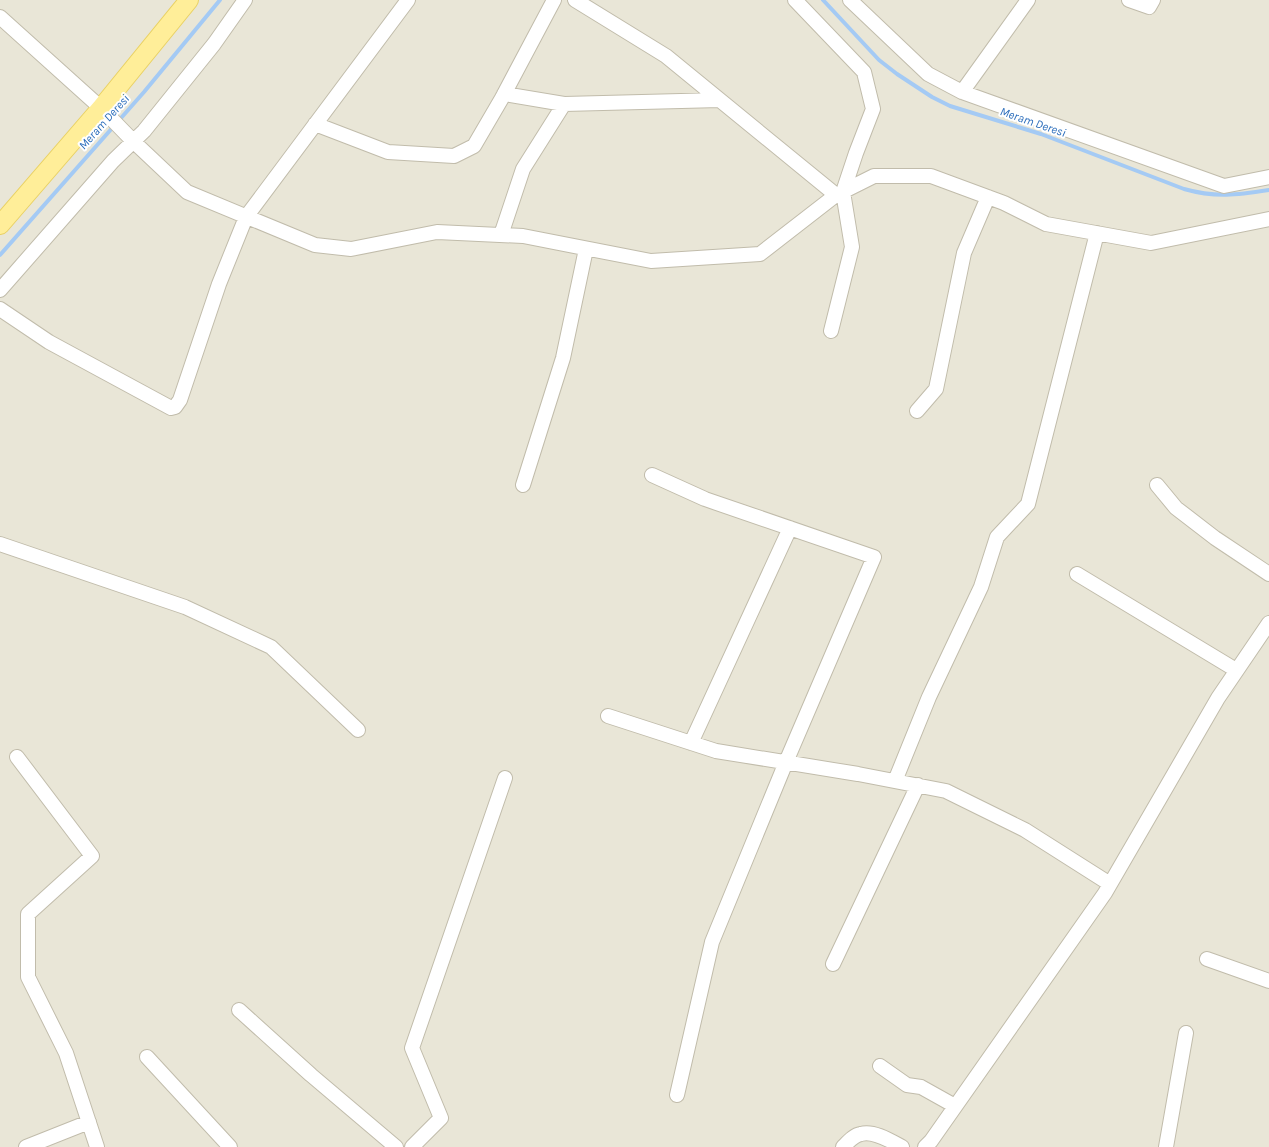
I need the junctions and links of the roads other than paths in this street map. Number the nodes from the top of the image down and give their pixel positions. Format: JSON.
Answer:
{"nodes":[{"id":1,"x":189,"y":0,"type":"edge"},
{"id":2,"x":245,"y":0,"type":"edge"},
{"id":3,"x":408,"y":0,"type":"edge"},
{"id":4,"x":554,"y":0,"type":"edge"},
{"id":5,"x":575,"y":0,"type":"edge"},
{"id":6,"x":795,"y":0,"type":"edge"},
{"id":7,"x":850,"y":0,"type":"edge"},
{"id":8,"x":1028,"y":0,"type":"edge"},
{"id":9,"x":1129,"y":0,"type":"edge"},
{"id":10,"x":1153,"y":0,"type":"edge"},
{"id":11,"x":0,"y":17,"type":"edge"},
{"id":12,"x":962,"y":92,"type":"junction"},
{"id":13,"x":504,"y":94,"type":"junction"},
{"id":14,"x":720,"y":100,"type":"junction"},
{"id":15,"x":564,"y":104,"type":"junction"},
{"id":16,"x":105,"y":112,"type":"junction"},
{"id":17,"x":315,"y":124,"type":"junction"},
{"id":18,"x":134,"y":142,"type":"junction"},
{"id":19,"x":1269,"y":177,"type":"edge"},
{"id":20,"x":839,"y":194,"type":"junction"},
{"id":21,"x":988,"y":197,"type":"junction"},
{"id":22,"x":246,"y":217,"type":"junction"},
{"id":23,"x":1269,"y":219,"type":"edge"},
{"id":24,"x":0,"y":224,"type":"edge"},
{"id":25,"x":1097,"y":234,"type":"junction"},
{"id":26,"x":501,"y":235,"type":"junction"},
{"id":27,"x":586,"y":249,"type":"junction"},
{"id":28,"x":0,"y":290,"type":"edge"},
{"id":29,"x":0,"y":309,"type":"edge"},
{"id":30,"x":831,"y":331,"type":"dead end"},
{"id":31,"x":918,"y":411,"type":"dead end"},
{"id":32,"x":652,"y":475,"type":"dead end"},
{"id":33,"x":1157,"y":484,"type":"dead end"},
{"id":34,"x":523,"y":485,"type":"dead end"},
{"id":35,"x":790,"y":528,"type":"junction"},
{"id":36,"x":0,"y":544,"type":"edge"},
{"id":37,"x":1077,"y":574,"type":"dead end"},
{"id":38,"x":1269,"y":574,"type":"edge"},
{"id":39,"x":1269,"y":623,"type":"edge"},
{"id":40,"x":1236,"y":670,"type":"junction"},
{"id":41,"x":608,"y":716,"type":"dead end"},
{"id":42,"x":358,"y":730,"type":"dead end"},
{"id":43,"x":691,"y":743,"type":"junction"},
{"id":44,"x":17,"y":757,"type":"dead end"},
{"id":45,"x":786,"y":762,"type":"junction"},
{"id":46,"x":505,"y":778,"type":"dead end"},
{"id":47,"x":895,"y":781,"type":"junction"},
{"id":48,"x":918,"y":785,"type":"junction"},
{"id":49,"x":1110,"y":884,"type":"junction"},
{"id":50,"x":1207,"y":959,"type":"dead end"},
{"id":51,"x":833,"y":964,"type":"dead end"},
{"id":52,"x":1269,"y":981,"type":"edge"},
{"id":53,"x":239,"y":1010,"type":"dead end"},
{"id":54,"x":1186,"y":1033,"type":"dead end"},
{"id":55,"x":147,"y":1057,"type":"dead end"},
{"id":56,"x":880,"y":1066,"type":"dead end"},
{"id":57,"x":677,"y":1095,"type":"dead end"},
{"id":58,"x":955,"y":1106,"type":"junction"},
{"id":59,"x":89,"y":1122,"type":"junction"},
{"id":60,"x":26,"y":1147,"type":"edge"},
{"id":61,"x":98,"y":1147,"type":"edge"},
{"id":62,"x":230,"y":1147,"type":"edge"},
{"id":63,"x":396,"y":1147,"type":"edge"},
{"id":64,"x":412,"y":1147,"type":"edge"},
{"id":65,"x":844,"y":1147,"type":"edge"},
{"id":66,"x":902,"y":1147,"type":"edge"},
{"id":67,"x":925,"y":1147,"type":"edge"},
{"id":68,"x":1166,"y":1147,"type":"edge"}],
"edges":[{"from":1,"to":16,"type":"main road"},
{"from":2,"to":18,"type":"street"},
{"from":3,"to":17,"type":"street"},
{"from":4,"to":13,"type":"street"},
{"from":5,"to":14,"type":"street"},
{"from":6,"to":20,"type":"street"},
{"from":7,"to":12,"type":"street"},
{"from":8,"to":12,"type":"street"},
{"from":9,"to":10,"type":"street"},
{"from":11,"to":16,"type":"street"},
{"from":12,"to":19,"type":"street"},
{"from":13,"to":15,"type":"street"},
{"from":13,"to":17,"type":"street"},
{"from":14,"to":15,"type":"street"},
{"from":14,"to":20,"type":"street"},
{"from":15,"to":26,"type":"street"},
{"from":16,"to":18,"type":"street"},
{"from":16,"to":24,"type":"main road"},
{"from":17,"to":22,"type":"street"},
{"from":18,"to":22,"type":"street"},
{"from":18,"to":28,"type":"street"},
{"from":20,"to":21,"type":"street"},
{"from":20,"to":27,"type":"street"},
{"from":20,"to":30,"type":"street"},
{"from":21,"to":25,"type":"street"},
{"from":21,"to":31,"type":"street"},
{"from":22,"to":26,"type":"street"},
{"from":22,"to":29,"type":"street"},
{"from":23,"to":25,"type":"street"},
{"from":25,"to":47,"type":"street"},
{"from":26,"to":27,"type":"street"},
{"from":27,"to":34,"type":"street"},
{"from":32,"to":35,"type":"street"},
{"from":33,"to":38,"type":"street"},
{"from":35,"to":43,"type":"street"},
{"from":35,"to":45,"type":"street"},
{"from":36,"to":42,"type":"street"},
{"from":37,"to":40,"type":"street"},
{"from":39,"to":40,"type":"street"},
{"from":40,"to":49,"type":"street"},
{"from":41,"to":43,"type":"street"},
{"from":43,"to":45,"type":"street"},
{"from":44,"to":59,"type":"street"},
{"from":45,"to":47,"type":"street"},
{"from":45,"to":57,"type":"street"},
{"from":46,"to":64,"type":"street"},
{"from":47,"to":48,"type":"street"},
{"from":48,"to":49,"type":"street"},
{"from":48,"to":51,"type":"street"},
{"from":49,"to":58,"type":"street"},
{"from":50,"to":52,"type":"street"},
{"from":53,"to":63,"type":"street"},
{"from":54,"to":68,"type":"street"},
{"from":55,"to":62,"type":"street"},
{"from":56,"to":58,"type":"street"},
{"from":58,"to":67,"type":"street"},
{"from":59,"to":60,"type":"street"},
{"from":59,"to":61,"type":"street"},
{"from":65,"to":66,"type":"street"}]}
